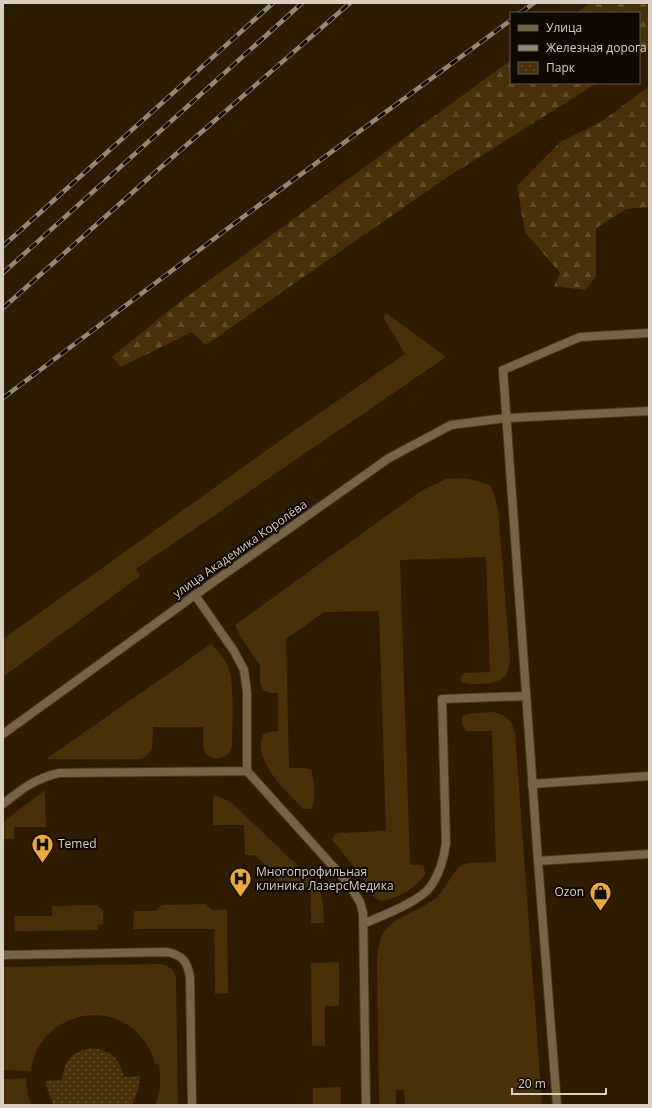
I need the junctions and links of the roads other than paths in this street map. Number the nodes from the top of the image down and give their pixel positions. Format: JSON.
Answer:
{"nodes":[{"id":1,"x":649,"y":333,"type":"edge"},
{"id":2,"x":649,"y":411,"type":"edge"},
{"id":3,"x":506,"y":418,"type":"junction"},
{"id":4,"x":194,"y":595,"type":"junction"},
{"id":5,"x":526,"y":696,"type":"junction"},
{"id":6,"x":3,"y":734,"type":"edge"},
{"id":7,"x":247,"y":772,"type":"junction"},
{"id":8,"x":649,"y":776,"type":"edge"},
{"id":9,"x":532,"y":784,"type":"junction"},
{"id":10,"x":3,"y":804,"type":"edge"},
{"id":11,"x":649,"y":854,"type":"edge"},
{"id":12,"x":538,"y":861,"type":"junction"},
{"id":13,"x":363,"y":924,"type":"junction"},
{"id":14,"x":3,"y":955,"type":"edge"},
{"id":15,"x":192,"y":1105,"type":"edge"},
{"id":16,"x":366,"y":1105,"type":"edge"},
{"id":17,"x":557,"y":1105,"type":"edge"}],
"edges":[{"from":1,"to":3,"type":"street"},
{"from":2,"to":3,"type":"street","name":"улица Академика Королёва"},
{"from":3,"to":4,"type":"street","name":"улица Академика Королёва"},
{"from":3,"to":5,"type":"street"},
{"from":4,"to":6,"type":"street","name":"улица Академика Королёва"},
{"from":4,"to":7,"type":"street"},
{"from":5,"to":9,"type":"street"},
{"from":5,"to":13,"type":"street"},
{"from":7,"to":10,"type":"street"},
{"from":7,"to":13,"type":"street"},
{"from":8,"to":9,"type":"street"},
{"from":9,"to":12,"type":"street"},
{"from":11,"to":12,"type":"street"},
{"from":12,"to":17,"type":"street"},
{"from":13,"to":16,"type":"street"},
{"from":14,"to":15,"type":"street"}]}
